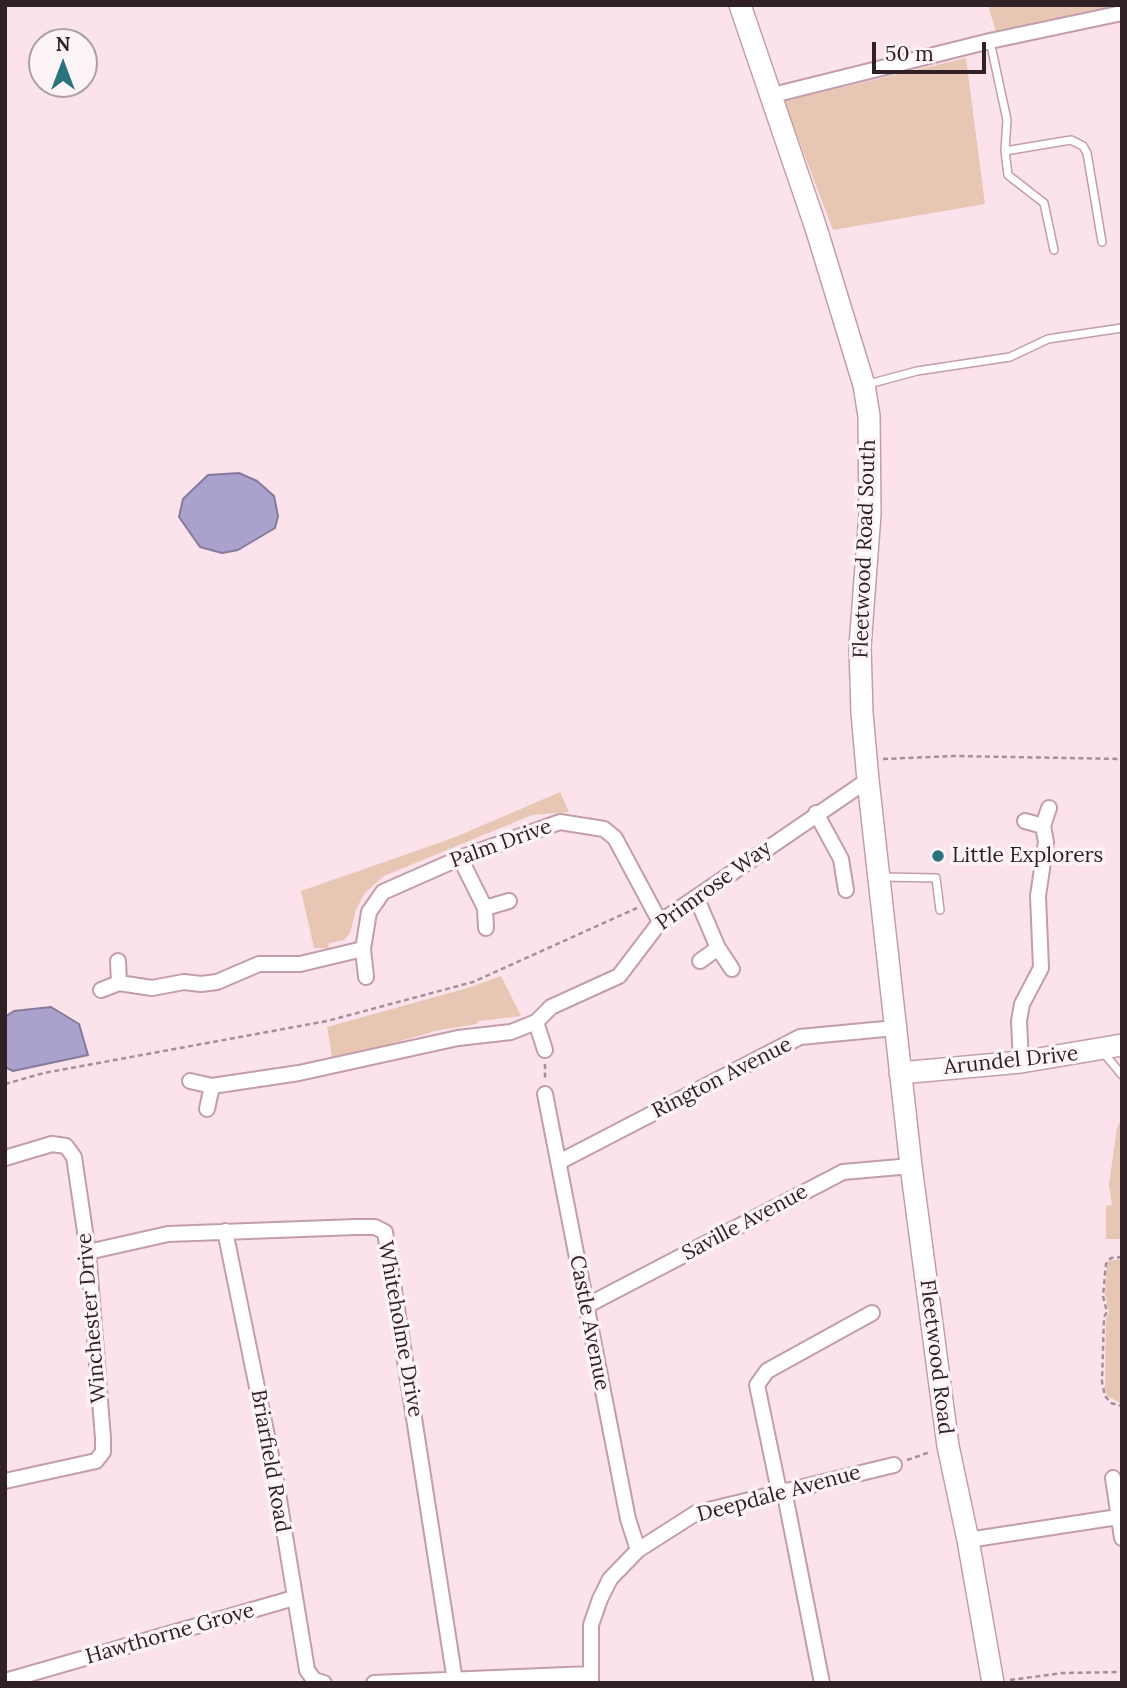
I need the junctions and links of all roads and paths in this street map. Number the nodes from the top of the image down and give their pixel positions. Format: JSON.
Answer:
{"nodes":[{"id":1,"x":740,"y":5,"type":"edge"},
{"id":2,"x":1122,"y":13,"type":"edge"},
{"id":3,"x":990,"y":41,"type":"junction"},
{"id":4,"x":769,"y":96,"type":"junction"},
{"id":5,"x":1005,"y":151,"type":"junction"},
{"id":6,"x":1102,"y":242,"type":"dead end"},
{"id":7,"x":1054,"y":250,"type":"dead end"},
{"id":8,"x":1122,"y":328,"type":"edge"},
{"id":9,"x":864,"y":385,"type":"junction"},
{"id":10,"x":1122,"y":759,"type":"edge"},
{"id":11,"x":867,"y":770,"type":"junction"},
{"id":12,"x":1049,"y":808,"type":"dead end"},
{"id":13,"x":816,"y":813,"type":"junction"},
{"id":14,"x":1025,"y":821,"type":"dead end"},
{"id":15,"x":1043,"y":826,"type":"junction"},
{"id":16,"x":460,"y":858,"type":"junction"},
{"id":17,"x":878,"y":877,"type":"junction"},
{"id":18,"x":846,"y":890,"type":"dead end"},
{"id":19,"x":696,"y":899,"type":"junction"},
{"id":20,"x":509,"y":901,"type":"dead end"},
{"id":21,"x":649,"y":903,"type":"junction"},
{"id":22,"x":485,"y":908,"type":"junction"},
{"id":23,"x":940,"y":910,"type":"dead end"},
{"id":24,"x":660,"y":922,"type":"junction"},
{"id":25,"x":485,"y":928,"type":"dead end"},
{"id":26,"x":718,"y":948,"type":"junction"},
{"id":27,"x":363,"y":949,"type":"junction"},
{"id":28,"x":118,"y":961,"type":"dead end"},
{"id":29,"x":700,"y":961,"type":"dead end"},
{"id":30,"x":732,"y":968,"type":"dead end"},
{"id":31,"x":366,"y":977,"type":"dead end"},
{"id":32,"x":119,"y":983,"type":"junction"},
{"id":33,"x":101,"y":990,"type":"dead end"},
{"id":34,"x":536,"y":1022,"type":"junction"},
{"id":35,"x":895,"y":1028,"type":"junction"},
{"id":36,"x":1112,"y":1048,"type":"edge"},
{"id":37,"x":545,"y":1051,"type":"joint"},
{"id":38,"x":1021,"y":1062,"type":"junction"},
{"id":39,"x":900,"y":1073,"type":"junction"},
{"id":40,"x":1122,"y":1075,"type":"edge"},
{"id":41,"x":190,"y":1081,"type":"dead end"},
{"id":42,"x":5,"y":1084,"type":"edge"},
{"id":43,"x":212,"y":1086,"type":"junction"},
{"id":44,"x":545,"y":1094,"type":"joint"},
{"id":45,"x":207,"y":1110,"type":"dead end"},
{"id":46,"x":5,"y":1158,"type":"edge"},
{"id":47,"x":559,"y":1162,"type":"junction"},
{"id":48,"x":911,"y":1166,"type":"junction"},
{"id":49,"x":225,"y":1231,"type":"junction"},
{"id":50,"x":88,"y":1252,"type":"junction"},
{"id":51,"x":1122,"y":1257,"type":"edge"},
{"id":52,"x":586,"y":1306,"type":"junction"},
{"id":53,"x":872,"y":1313,"type":"dead end"},
{"id":54,"x":1122,"y":1406,"type":"edge"},
{"id":55,"x":948,"y":1446,"type":"junction"},
{"id":56,"x":894,"y":1465,"type":"joint"},
{"id":57,"x":1112,"y":1478,"type":"dead end"},
{"id":58,"x":5,"y":1481,"type":"edge"},
{"id":59,"x":781,"y":1491,"type":"junction"},
{"id":60,"x":1118,"y":1517,"type":"junction"},
{"id":61,"x":1122,"y":1538,"type":"edge"},
{"id":62,"x":968,"y":1541,"type":"junction"},
{"id":63,"x":638,"y":1550,"type":"junction"},
{"id":64,"x":294,"y":1598,"type":"junction"},
{"id":65,"x":1122,"y":1672,"type":"edge"},
{"id":66,"x":591,"y":1679,"type":"edge"},
{"id":67,"x":5,"y":1681,"type":"edge"},
{"id":68,"x":455,"y":1681,"type":"junction"},
{"id":69,"x":324,"y":1683,"type":"edge"},
{"id":70,"x":374,"y":1683,"type":"edge"},
{"id":71,"x":822,"y":1683,"type":"edge"},
{"id":72,"x":993,"y":1683,"type":"edge"}],
"edges":[{"from":1,"to":4,"type":"main road","name":"Fleetwood Road South"},
{"from":2,"to":3,"type":"street"},
{"from":3,"to":4,"type":"street"},
{"from":3,"to":5,"type":"lane"},
{"from":4,"to":9,"type":"main road","name":"Fleetwood Road South"},
{"from":5,"to":6,"type":"lane"},
{"from":5,"to":7,"type":"lane"},
{"from":8,"to":9,"type":"lane"},
{"from":9,"to":11,"type":"main road","name":"Fleetwood Road South"},
{"from":10,"to":11,"type":"path"},
{"from":11,"to":13,"type":"street","name":"Primrose Way"},
{"from":11,"to":17,"type":"main road","name":"Fleetwood Road South"},
{"from":12,"to":15,"type":"street"},
{"from":13,"to":18,"type":"street"},
{"from":13,"to":19,"type":"street","name":"Primrose Way"},
{"from":14,"to":15,"type":"street"},
{"from":15,"to":38,"type":"street"},
{"from":16,"to":21,"type":"street","name":"Palm Drive"},
{"from":16,"to":22,"type":"street"},
{"from":16,"to":27,"type":"street","name":"Palm Drive"},
{"from":17,"to":23,"type":"lane"},
{"from":17,"to":35,"type":"main road","name":"Fleetwood Road South"},
{"from":19,"to":24,"type":"street","name":"Primrose Way"},
{"from":19,"to":26,"type":"street"},
{"from":20,"to":22,"type":"street"},
{"from":21,"to":24,"type":"street","name":"Palm Drive"},
{"from":21,"to":42,"type":"path"},
{"from":22,"to":25,"type":"street"},
{"from":24,"to":34,"type":"street","name":"Primrose Way"},
{"from":26,"to":29,"type":"street"},
{"from":26,"to":30,"type":"street"},
{"from":27,"to":31,"type":"street","name":"Palm Drive"},
{"from":27,"to":32,"type":"street"},
{"from":28,"to":32,"type":"street"},
{"from":32,"to":33,"type":"street"},
{"from":34,"to":37,"type":"street"},
{"from":34,"to":43,"type":"street","name":"Primrose Way"},
{"from":35,"to":39,"type":"main road","name":"Fleetwood Road"},
{"from":35,"to":47,"type":"street","name":"Rington Avenue"},
{"from":36,"to":38,"type":"main road","name":"Arundel Drive"},
{"from":36,"to":40,"type":"lane"},
{"from":37,"to":44,"type":"path"},
{"from":38,"to":39,"type":"main road","name":"Arundel Drive"},
{"from":39,"to":48,"type":"main road","name":"Fleetwood Road"},
{"from":41,"to":43,"type":"street","name":"Primrose Way"},
{"from":43,"to":45,"type":"street"},
{"from":44,"to":47,"type":"street","name":"Castle Avenue"},
{"from":46,"to":50,"type":"street","name":"Winchester Drive"},
{"from":47,"to":52,"type":"street","name":"Castle Avenue"},
{"from":48,"to":52,"type":"street","name":"Saville Avenue"},
{"from":48,"to":55,"type":"main road","name":"Fleetwood Road"},
{"from":49,"to":50,"type":"street","name":"Whiteholme Drive"},
{"from":49,"to":64,"type":"street","name":"Briarfield Road"},
{"from":49,"to":68,"type":"street","name":"Whiteholme Drive"},
{"from":50,"to":58,"type":"street","name":"Winchester Drive"},
{"from":51,"to":54,"type":"path"},
{"from":52,"to":63,"type":"street","name":"Castle Avenue"},
{"from":53,"to":59,"type":"street"},
{"from":55,"to":56,"type":"path"},
{"from":55,"to":62,"type":"main road","name":"Fleetwood Road"},
{"from":56,"to":59,"type":"street","name":"Deepdale Avenue"},
{"from":57,"to":60,"type":"street"},
{"from":59,"to":63,"type":"street","name":"Deepdale Avenue"},
{"from":59,"to":71,"type":"street"},
{"from":60,"to":61,"type":"street"},
{"from":60,"to":62,"type":"street"},
{"from":62,"to":72,"type":"main road","name":"Fleetwood Road"},
{"from":63,"to":66,"type":"street","name":"Deepdale Avenue"},
{"from":64,"to":67,"type":"street","name":"Hawthorne Grove"},
{"from":64,"to":69,"type":"street","name":"Briarfield Road"},
{"from":65,"to":72,"type":"path"},
{"from":66,"to":68,"type":"street"},
{"from":68,"to":70,"type":"street"}]}
